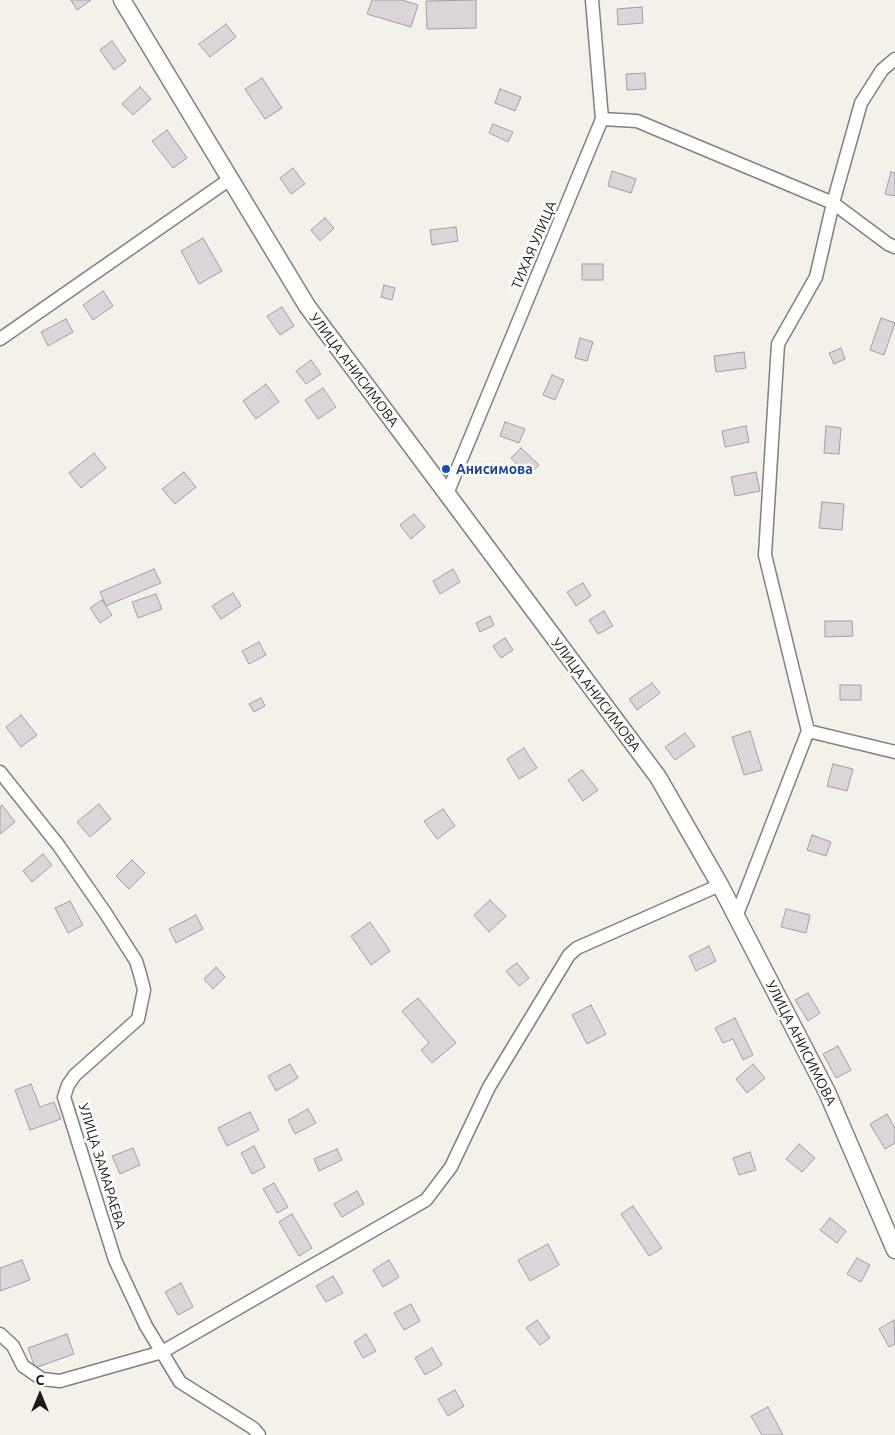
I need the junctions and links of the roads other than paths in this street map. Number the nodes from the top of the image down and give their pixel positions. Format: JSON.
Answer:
{"nodes":[{"id":1,"x":122,"y":0,"type":"edge"},
{"id":2,"x":592,"y":0,"type":"edge"},
{"id":3,"x":895,"y":59,"type":"edge"},
{"id":4,"x":602,"y":119,"type":"junction"},
{"id":5,"x":230,"y":179,"type":"junction"},
{"id":6,"x":833,"y":203,"type":"junction"},
{"id":7,"x":895,"y":247,"type":"edge"},
{"id":8,"x":4,"y":336,"type":"edge"},
{"id":9,"x":447,"y":494,"type":"junction"},
{"id":10,"x":808,"y":731,"type":"junction"},
{"id":11,"x":895,"y":752,"type":"edge"},
{"id":12,"x":0,"y":772,"type":"edge"},
{"id":13,"x":720,"y":885,"type":"junction"},
{"id":14,"x":736,"y":917,"type":"junction"},
{"id":15,"x":895,"y":1250,"type":"edge"},
{"id":16,"x":0,"y":1334,"type":"edge"},
{"id":17,"x":162,"y":1352,"type":"junction"},
{"id":18,"x":259,"y":1435,"type":"edge"}],
"edges":[{"from":1,"to":5,"type":"street","name":"УЛИЦА АНИСИМОВА"},
{"from":2,"to":4,"type":"street","name":"ТИХАЯ УЛИЦА"},
{"from":3,"to":6,"type":"street"},
{"from":4,"to":6,"type":"street"},
{"from":4,"to":9,"type":"street","name":"ТИХАЯ УЛИЦА"},
{"from":5,"to":8,"type":"street"},
{"from":5,"to":9,"type":"street","name":"УЛИЦА АНИСИМОВА"},
{"from":6,"to":7,"type":"street"},
{"from":6,"to":10,"type":"street"},
{"from":9,"to":13,"type":"street","name":"УЛИЦА АНИСИМОВА"},
{"from":10,"to":11,"type":"street"},
{"from":10,"to":14,"type":"street"},
{"from":12,"to":17,"type":"street","name":"УЛИЦА ЗАМАРАЕВА"},
{"from":13,"to":14,"type":"street","name":"УЛИЦА АНИСИМОВА"},
{"from":13,"to":17,"type":"street"},
{"from":14,"to":15,"type":"street","name":"УЛИЦА АНИСИМОВА"},
{"from":16,"to":17,"type":"street"},
{"from":17,"to":18,"type":"street","name":"УЛИЦА ЗАМАРАЕВА"}]}
